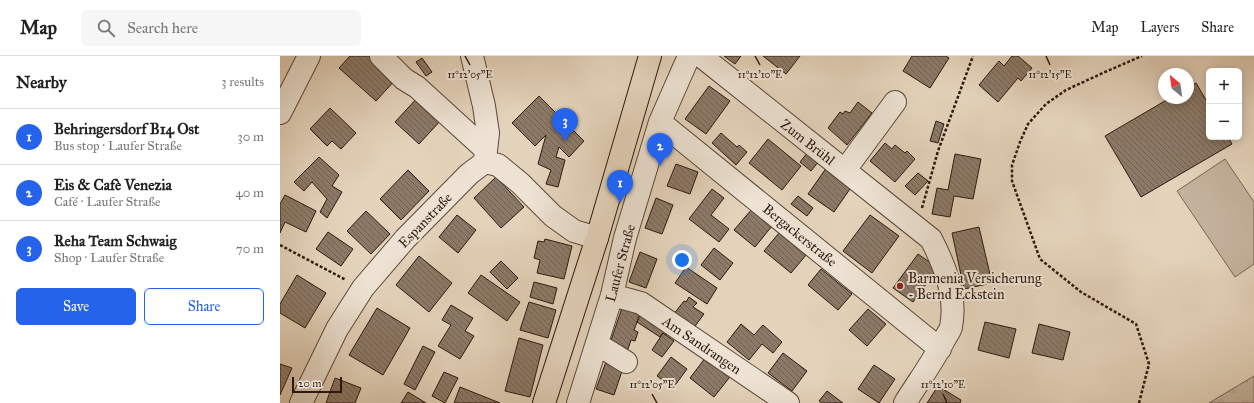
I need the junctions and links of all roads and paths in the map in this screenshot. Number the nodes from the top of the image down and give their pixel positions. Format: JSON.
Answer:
{"nodes":[{"id":1,"x":309,"y":56,"type":"edge"},
{"id":2,"x":381,"y":56,"type":"edge"},
{"id":3,"x":472,"y":56,"type":"edge"},
{"id":4,"x":650,"y":56,"type":"edge"},
{"id":5,"x":688,"y":56,"type":"edge"},
{"id":6,"x":701,"y":56,"type":"edge"},
{"id":7,"x":973,"y":56,"type":"edge"},
{"id":8,"x":1142,"y":56,"type":"edge"},
{"id":9,"x":895,"y":102,"type":"dead end"},
{"id":10,"x":280,"y":113,"type":"edge"},
{"id":11,"x":660,"y":122,"type":"junction"},
{"id":12,"x":486,"y":156,"type":"junction"},
{"id":13,"x":845,"y":170,"type":"junction"},
{"id":14,"x":916,"y":227,"type":"junction"},
{"id":15,"x":598,"y":234,"type":"junction"},
{"id":16,"x":625,"y":238,"type":"junction"},
{"id":17,"x":280,"y":245,"type":"edge"},
{"id":18,"x":363,"y":288,"type":"junction"},
{"id":19,"x":612,"y":295,"type":"junction"},
{"id":20,"x":597,"y":344,"type":"junction"},
{"id":21,"x":940,"y":348,"type":"junction"},
{"id":22,"x":626,"y":362,"type":"dead end"},
{"id":23,"x":580,"y":402,"type":"edge"},
{"id":24,"x":301,"y":403,"type":"edge"},
{"id":25,"x":544,"y":403,"type":"edge"},
{"id":26,"x":788,"y":403,"type":"edge"},
{"id":27,"x":906,"y":403,"type":"edge"},
{"id":28,"x":1139,"y":403,"type":"edge"}],
"edges":[{"from":1,"to":10,"type":"street"},
{"from":2,"to":12,"type":"street"},
{"from":3,"to":12,"type":"street"},
{"from":4,"to":15,"type":"main road","name":"Laufer Straße"},
{"from":5,"to":11,"type":"street","name":"Laufer Straße"},
{"from":6,"to":13,"type":"street","name":"Zum Brühl"},
{"from":7,"to":14,"type":"path"},
{"from":8,"to":28,"type":"path"},
{"from":9,"to":13,"type":"street"},
{"from":11,"to":16,"type":"street","name":"Laufer Straße"},
{"from":11,"to":21,"type":"street","name":"Bergackerstraße"},
{"from":12,"to":15,"type":"street"},
{"from":12,"to":18,"type":"street","name":"Espanstraße"},
{"from":13,"to":14,"type":"street","name":"Zum Brühl"},
{"from":14,"to":21,"type":"street","name":"Zum Brühl"},
{"from":15,"to":16,"type":"street"},
{"from":15,"to":25,"type":"main road","name":"Laufer Straße"},
{"from":16,"to":19,"type":"street","name":"Laufer Straße"},
{"from":17,"to":18,"type":"path"},
{"from":18,"to":24,"type":"street","name":"Espanstraße"},
{"from":19,"to":20,"type":"street","name":"Laufer Straße"},
{"from":19,"to":26,"type":"street","name":"Am Sandrangen"},
{"from":20,"to":22,"type":"street"},
{"from":20,"to":23,"type":"street","name":"Laufer Straße"},
{"from":21,"to":27,"type":"street","name":"Zum Brühl"}]}
